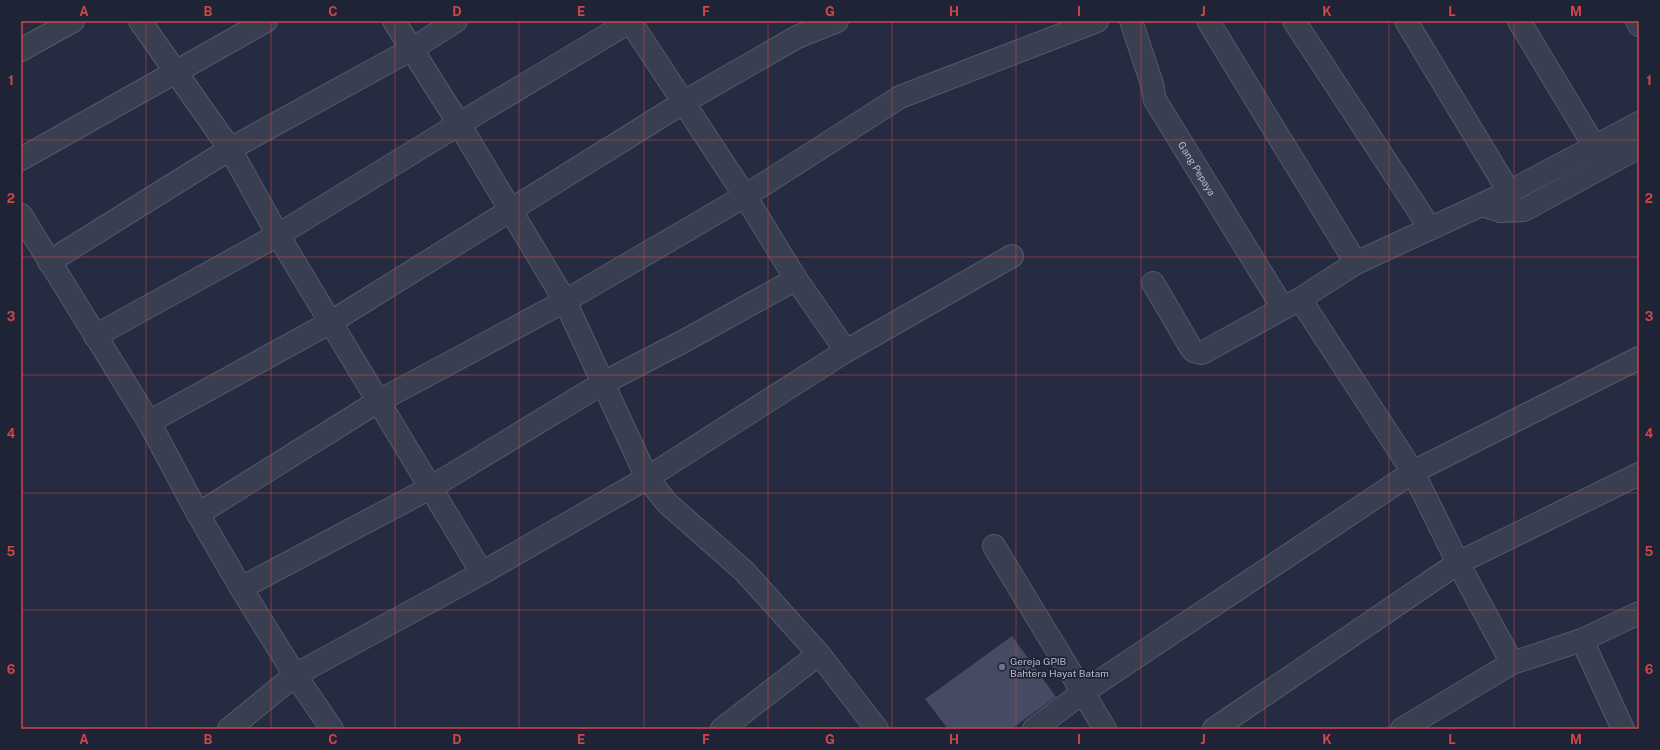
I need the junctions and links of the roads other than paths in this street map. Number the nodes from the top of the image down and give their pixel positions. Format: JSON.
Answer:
{"nodes":[{"id":1,"x":73,"y":21,"type":"edge"},
{"id":2,"x":140,"y":21,"type":"edge"},
{"id":3,"x":266,"y":21,"type":"edge"},
{"id":4,"x":394,"y":21,"type":"edge"},
{"id":5,"x":456,"y":21,"type":"edge"},
{"id":6,"x":631,"y":21,"type":"edge"},
{"id":7,"x":837,"y":21,"type":"edge"},
{"id":8,"x":1097,"y":21,"type":"edge"},
{"id":9,"x":1130,"y":21,"type":"edge"},
{"id":10,"x":1208,"y":21,"type":"edge"},
{"id":11,"x":1294,"y":21,"type":"edge"},
{"id":12,"x":1406,"y":21,"type":"edge"},
{"id":13,"x":1519,"y":21,"type":"edge"},
{"id":14,"x":1637,"y":21,"type":"edge"},
{"id":15,"x":1639,"y":25,"type":"edge"},
{"id":16,"x":791,"y":29,"type":"edge"},
{"id":17,"x":412,"y":49,"type":"junction"},
{"id":18,"x":21,"y":50,"type":"edge"},
{"id":19,"x":176,"y":72,"type":"junction"},
{"id":20,"x":684,"y":102,"type":"junction"},
{"id":21,"x":1639,"y":123,"type":"edge"},
{"id":22,"x":459,"y":124,"type":"junction"},
{"id":23,"x":1595,"y":147,"type":"junction"},
{"id":24,"x":1639,"y":147,"type":"edge"},
{"id":25,"x":230,"y":149,"type":"junction"},
{"id":26,"x":21,"y":160,"type":"edge"},
{"id":27,"x":1510,"y":192,"type":"junction"},
{"id":28,"x":745,"y":196,"type":"junction"},
{"id":29,"x":1482,"y":205,"type":"junction"},
{"id":30,"x":510,"y":210,"type":"junction"},
{"id":31,"x":21,"y":215,"type":"edge"},
{"id":32,"x":1430,"y":228,"type":"junction"},
{"id":33,"x":278,"y":235,"type":"junction"},
{"id":34,"x":1012,"y":256,"type":"dead end"},
{"id":35,"x":49,"y":262,"type":"junction"},
{"id":36,"x":1356,"y":263,"type":"junction"},
{"id":37,"x":796,"y":279,"type":"junction"},
{"id":38,"x":1153,"y":283,"type":"dead end"},
{"id":39,"x":565,"y":302,"type":"junction"},
{"id":40,"x":1291,"y":304,"type":"junction"},
{"id":41,"x":331,"y":322,"type":"junction"},
{"id":42,"x":95,"y":336,"type":"junction"},
{"id":43,"x":846,"y":351,"type":"junction"},
{"id":44,"x":1639,"y":358,"type":"edge"},
{"id":45,"x":603,"y":383,"type":"junction"},
{"id":46,"x":377,"y":402,"type":"junction"},
{"id":47,"x":149,"y":422,"type":"junction"},
{"id":48,"x":1413,"y":472,"type":"junction"},
{"id":49,"x":1639,"y":474,"type":"edge"},
{"id":50,"x":647,"y":478,"type":"junction"},
{"id":51,"x":430,"y":488,"type":"junction"},
{"id":52,"x":198,"y":514,"type":"junction"},
{"id":53,"x":994,"y":546,"type":"dead end"},
{"id":54,"x":1458,"y":563,"type":"junction"},
{"id":55,"x":482,"y":573,"type":"junction"},
{"id":56,"x":241,"y":588,"type":"junction"},
{"id":57,"x":1639,"y":613,"type":"edge"},
{"id":58,"x":1582,"y":640,"type":"junction"},
{"id":59,"x":819,"y":654,"type":"junction"},
{"id":60,"x":1512,"y":663,"type":"junction"},
{"id":61,"x":295,"y":675,"type":"junction"},
{"id":62,"x":1082,"y":693,"type":"junction"},
{"id":63,"x":1639,"y":726,"type":"edge"},
{"id":64,"x":229,"y":729,"type":"edge"},
{"id":65,"x":332,"y":729,"type":"edge"},
{"id":66,"x":722,"y":729,"type":"edge"},
{"id":67,"x":877,"y":729,"type":"edge"},
{"id":68,"x":1034,"y":729,"type":"edge"},
{"id":69,"x":1105,"y":729,"type":"edge"},
{"id":70,"x":1214,"y":729,"type":"edge"},
{"id":71,"x":1402,"y":729,"type":"edge"},
{"id":72,"x":1623,"y":729,"type":"edge"},
{"id":73,"x":1630,"y":729,"type":"edge"}],
"edges":[{"from":1,"to":18,"type":"street"},
{"from":2,"to":19,"type":"street"},
{"from":3,"to":19,"type":"street"},
{"from":4,"to":17,"type":"street"},
{"from":5,"to":17,"type":"street"},
{"from":6,"to":20,"type":"street"},
{"from":6,"to":22,"type":"street"},
{"from":7,"to":16,"type":"street"},
{"from":8,"to":28,"type":"street"},
{"from":9,"to":40,"type":"street","name":"Gang Pepaya"},
{"from":10,"to":36,"type":"street"},
{"from":11,"to":32,"type":"street"},
{"from":12,"to":27,"type":"street"},
{"from":13,"to":23,"type":"street"},
{"from":14,"to":15,"type":"street"},
{"from":16,"to":20,"type":"street"},
{"from":17,"to":22,"type":"street"},
{"from":17,"to":25,"type":"street"},
{"from":19,"to":25,"type":"street"},
{"from":19,"to":26,"type":"street"},
{"from":20,"to":28,"type":"street"},
{"from":20,"to":30,"type":"street"},
{"from":21,"to":23,"type":"street"},
{"from":22,"to":30,"type":"street"},
{"from":22,"to":33,"type":"street"},
{"from":23,"to":27,"type":"street"},
{"from":24,"to":29,"type":"street"},
{"from":25,"to":33,"type":"street"},
{"from":25,"to":35,"type":"street"},
{"from":27,"to":29,"type":"street"},
{"from":28,"to":37,"type":"street"},
{"from":28,"to":39,"type":"street"},
{"from":29,"to":32,"type":"street"},
{"from":30,"to":39,"type":"street"},
{"from":30,"to":41,"type":"street"},
{"from":31,"to":35,"type":"street"},
{"from":32,"to":36,"type":"street"},
{"from":33,"to":41,"type":"street"},
{"from":33,"to":42,"type":"street"},
{"from":34,"to":43,"type":"street"},
{"from":35,"to":42,"type":"street"},
{"from":36,"to":40,"type":"street"},
{"from":37,"to":43,"type":"street"},
{"from":37,"to":45,"type":"street"},
{"from":38,"to":40,"type":"street"},
{"from":39,"to":45,"type":"street"},
{"from":39,"to":46,"type":"street"},
{"from":40,"to":48,"type":"street","name":"Gang Pepaya"},
{"from":41,"to":46,"type":"street"},
{"from":41,"to":47,"type":"street"},
{"from":42,"to":47,"type":"street"},
{"from":43,"to":50,"type":"street"},
{"from":44,"to":48,"type":"street"},
{"from":45,"to":50,"type":"street"},
{"from":45,"to":51,"type":"street"},
{"from":46,"to":51,"type":"street"},
{"from":46,"to":52,"type":"street"},
{"from":47,"to":52,"type":"street"},
{"from":48,"to":54,"type":"street","name":"Gang Pepaya"},
{"from":48,"to":62,"type":"street"},
{"from":49,"to":54,"type":"street"},
{"from":50,"to":55,"type":"street"},
{"from":50,"to":59,"type":"street"},
{"from":51,"to":55,"type":"street"},
{"from":51,"to":56,"type":"street"},
{"from":52,"to":56,"type":"street"},
{"from":53,"to":62,"type":"street"},
{"from":54,"to":60,"type":"street","name":"Gang Pepaya"},
{"from":54,"to":70,"type":"street"},
{"from":55,"to":61,"type":"street"},
{"from":56,"to":61,"type":"street"},
{"from":57,"to":58,"type":"street"},
{"from":58,"to":60,"type":"street"},
{"from":58,"to":72,"type":"street"},
{"from":59,"to":66,"type":"street"},
{"from":59,"to":67,"type":"street"},
{"from":60,"to":71,"type":"street"},
{"from":61,"to":64,"type":"street"},
{"from":61,"to":65,"type":"street"},
{"from":62,"to":68,"type":"street"},
{"from":62,"to":69,"type":"street"},
{"from":63,"to":73,"type":"street"}]}
